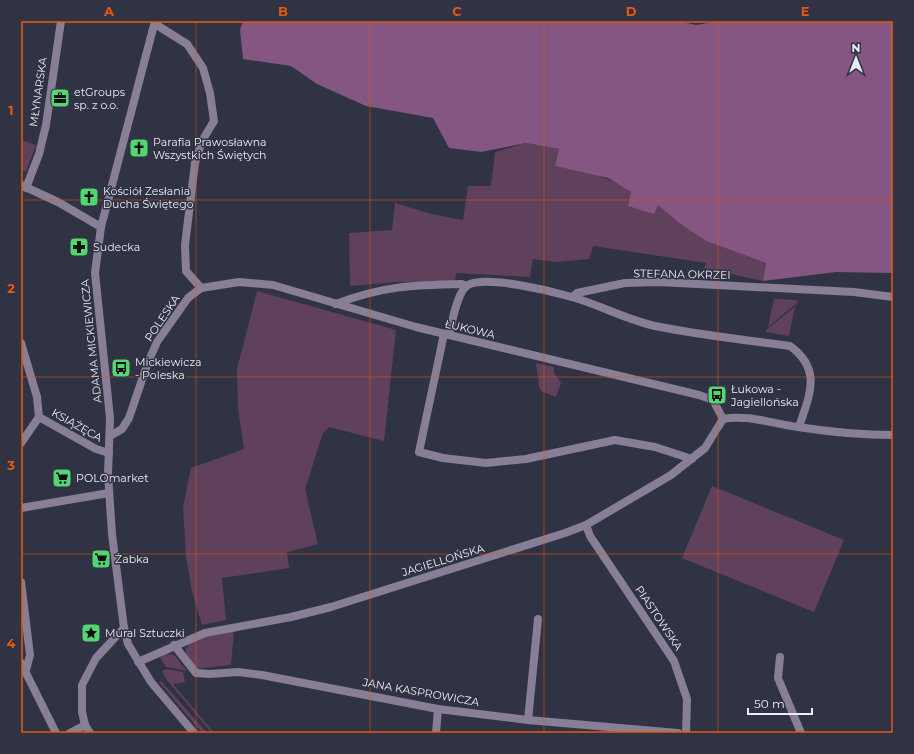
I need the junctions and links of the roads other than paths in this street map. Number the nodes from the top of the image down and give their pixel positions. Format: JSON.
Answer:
{"nodes":[{"id":1,"x":61,"y":21,"type":"edge"},
{"id":2,"x":155,"y":22,"type":"edge"},
{"id":3,"x":24,"y":186,"type":"edge"},
{"id":4,"x":101,"y":227,"type":"junction"},
{"id":5,"x":466,"y":286,"type":"junction"},
{"id":6,"x":201,"y":288,"type":"junction"},
{"id":7,"x":572,"y":297,"type":"junction"},
{"id":8,"x":893,"y":297,"type":"edge"},
{"id":9,"x":336,"y":304,"type":"junction"},
{"id":10,"x":446,"y":334,"type":"junction"},
{"id":11,"x":21,"y":342,"type":"edge"},
{"id":12,"x":39,"y":417,"type":"junction"},
{"id":13,"x":723,"y":420,"type":"junction"},
{"id":14,"x":799,"y":427,"type":"junction"},
{"id":15,"x":893,"y":434,"type":"edge"},
{"id":16,"x":110,"y":436,"type":"junction"},
{"id":17,"x":21,"y":443,"type":"edge"},
{"id":18,"x":109,"y":452,"type":"junction"},
{"id":19,"x":692,"y":459,"type":"junction"},
{"id":20,"x":109,"y":492,"type":"junction"},
{"id":21,"x":21,"y":508,"type":"edge"},
{"id":22,"x":586,"y":525,"type":"junction"},
{"id":23,"x":21,"y":582,"type":"edge"},
{"id":24,"x":538,"y":620,"type":"dead end"},
{"id":25,"x":124,"y":628,"type":"junction"},
{"id":26,"x":174,"y":645,"type":"junction"},
{"id":27,"x":780,"y":657,"type":"dead end"},
{"id":28,"x":138,"y":662,"type":"junction"},
{"id":29,"x":23,"y":666,"type":"edge"},
{"id":30,"x":438,"y":709,"type":"junction"},
{"id":31,"x":528,"y":720,"type":"junction"},
{"id":32,"x":85,"y":725,"type":"junction"},
{"id":33,"x":56,"y":733,"type":"edge"},
{"id":34,"x":70,"y":733,"type":"edge"},
{"id":35,"x":90,"y":733,"type":"edge"},
{"id":36,"x":194,"y":733,"type":"edge"},
{"id":37,"x":436,"y":733,"type":"edge"},
{"id":38,"x":678,"y":733,"type":"edge"},
{"id":39,"x":686,"y":733,"type":"edge"},
{"id":40,"x":801,"y":733,"type":"edge"}],
"edges":[{"from":1,"to":3,"type":"street","name":"MŁYNARSKA"},
{"from":2,"to":4,"type":"street","name":"ADAMA MICKIEWICZA"},
{"from":2,"to":6,"type":"street"},
{"from":3,"to":4,"type":"street"},
{"from":4,"to":16,"type":"street","name":"ADAMA MICKIEWICZA"},
{"from":5,"to":7,"type":"street"},
{"from":5,"to":9,"type":"street"},
{"from":5,"to":10,"type":"street"},
{"from":6,"to":9,"type":"street","name":"ŁUKOWA"},
{"from":6,"to":16,"type":"street","name":"POLESKA"},
{"from":7,"to":8,"type":"street","name":"STEFANA OKRZEI"},
{"from":7,"to":14,"type":"street"},
{"from":9,"to":10,"type":"street","name":"ŁUKOWA"},
{"from":10,"to":13,"type":"street","name":"ŁUKOWA"},
{"from":10,"to":19,"type":"street"},
{"from":11,"to":12,"type":"street","name":"KSIĄŻĘCA"},
{"from":12,"to":17,"type":"street"},
{"from":12,"to":18,"type":"street","name":"KSIĄŻĘCA"},
{"from":13,"to":14,"type":"street"},
{"from":13,"to":19,"type":"street","name":"JAGIELLOŃSKA"},
{"from":14,"to":15,"type":"street"},
{"from":16,"to":18,"type":"street","name":"ADAMA MICKIEWICZA"},
{"from":18,"to":20,"type":"street","name":"ADAMA MICKIEWICZA"},
{"from":19,"to":22,"type":"street","name":"JAGIELLOŃSKA"},
{"from":20,"to":21,"type":"street"},
{"from":20,"to":25,"type":"street","name":"ADAMA MICKIEWICZA"},
{"from":22,"to":26,"type":"street","name":"JAGIELLOŃSKA"},
{"from":22,"to":39,"type":"street","name":"PIASTOWSKA"},
{"from":23,"to":29,"type":"street"},
{"from":24,"to":31,"type":"street"},
{"from":25,"to":28,"type":"street","name":"ADAMA MICKIEWICZA"},
{"from":25,"to":32,"type":"street"},
{"from":26,"to":28,"type":"street","name":"JAGIELLOŃSKA"},
{"from":26,"to":30,"type":"street","name":"JANA KASPROWICZA"},
{"from":27,"to":40,"type":"street"},
{"from":28,"to":36,"type":"street","name":"ADAMA MICKIEWICZA"},
{"from":29,"to":33,"type":"street"},
{"from":30,"to":31,"type":"street","name":"JANA KASPROWICZA"},
{"from":30,"to":37,"type":"street"},
{"from":31,"to":38,"type":"street","name":"JANA KASPROWICZA"},
{"from":32,"to":34,"type":"street"},
{"from":32,"to":35,"type":"street"}]}
